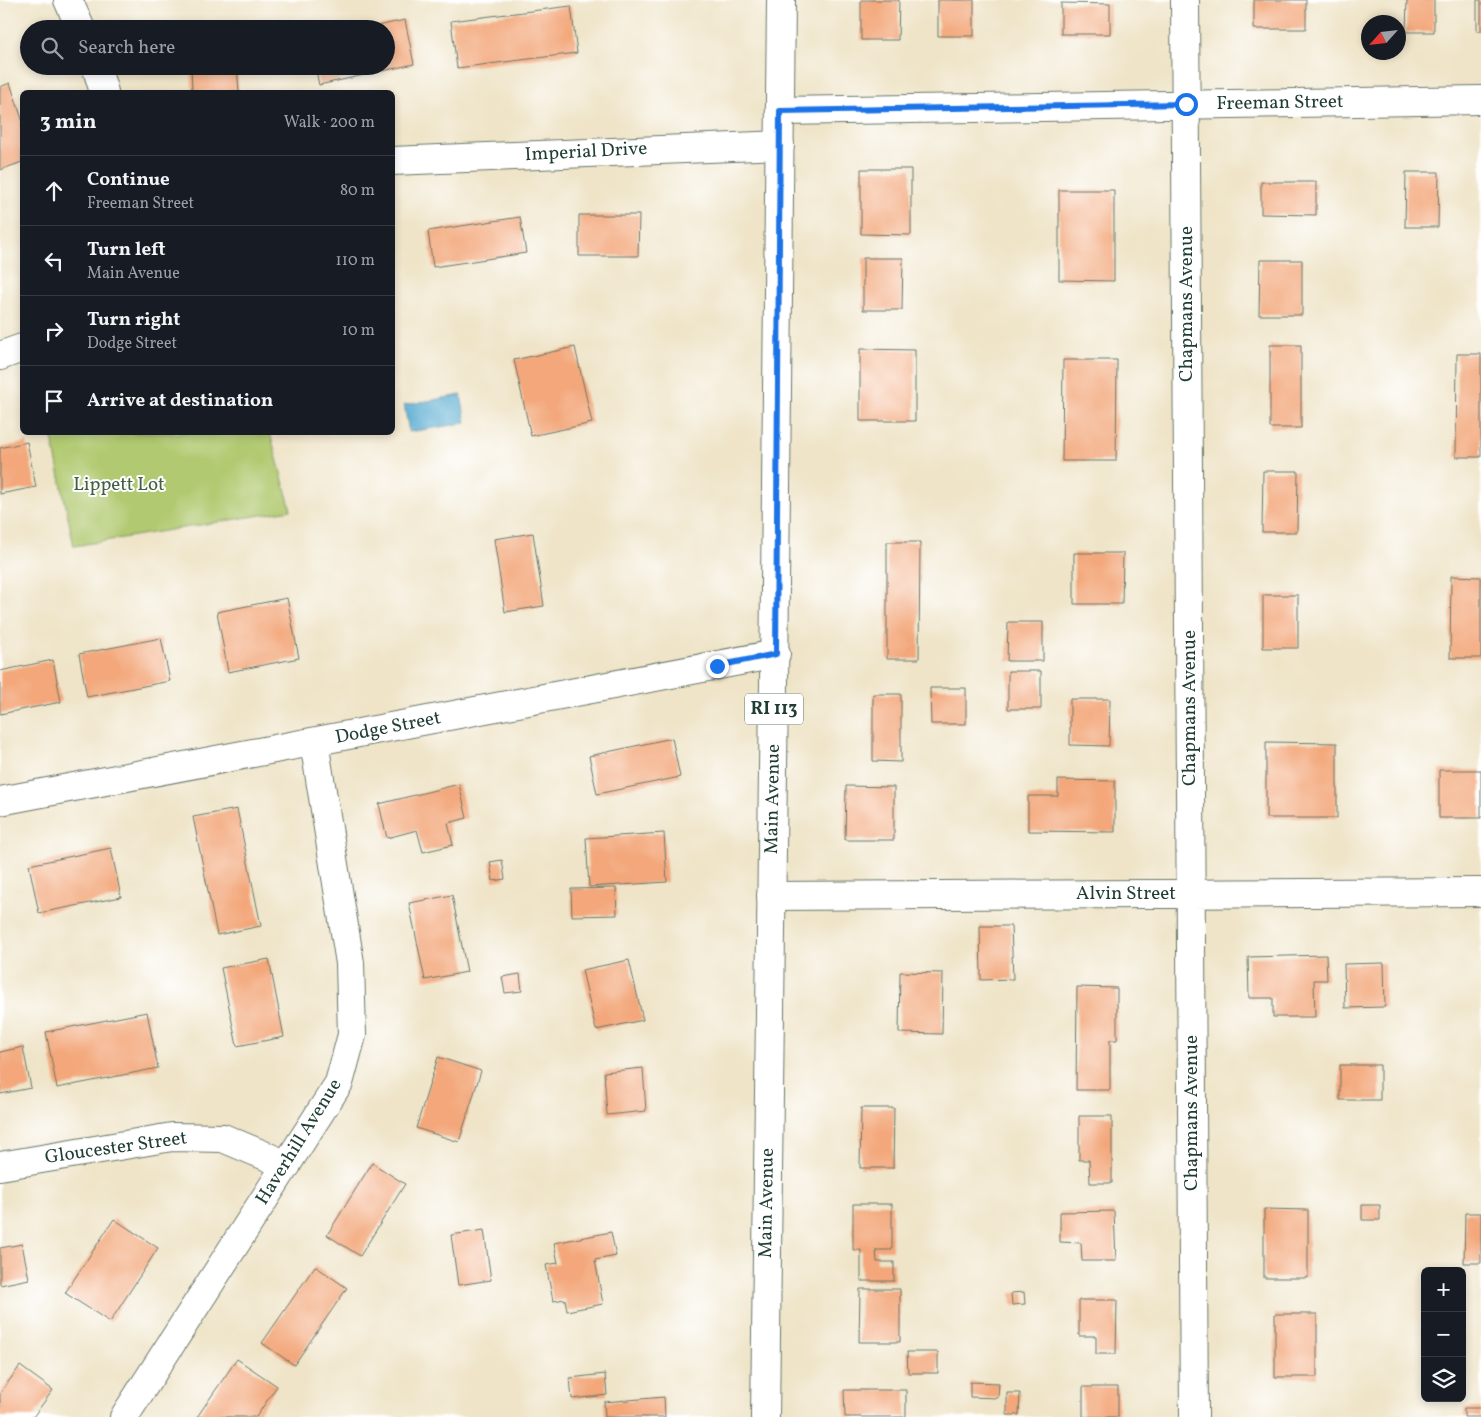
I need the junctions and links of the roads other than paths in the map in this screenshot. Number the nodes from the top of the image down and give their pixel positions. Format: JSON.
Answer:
{"nodes":[{"id":1,"x":68,"y":0,"type":"edge"},
{"id":2,"x":780,"y":0,"type":"edge"},
{"id":3,"x":1186,"y":0,"type":"edge"},
{"id":4,"x":77,"y":20,"type":"edge"},
{"id":5,"x":99,"y":75,"type":"edge"},
{"id":6,"x":103,"y":90,"type":"edge"},
{"id":7,"x":1481,"y":100,"type":"edge"},
{"id":8,"x":1186,"y":104,"type":"junction"},
{"id":9,"x":780,"y":111,"type":"junction"},
{"id":10,"x":780,"y":145,"type":"junction"},
{"id":11,"x":395,"y":161,"type":"edge"},
{"id":12,"x":20,"y":349,"type":"edge"},
{"id":13,"x":0,"y":356,"type":"edge"},
{"id":14,"x":776,"y":654,"type":"junction"},
{"id":15,"x":314,"y":742,"type":"junction"},
{"id":16,"x":0,"y":801,"type":"edge"},
{"id":17,"x":1481,"y":892,"type":"edge"},
{"id":18,"x":1191,"y":894,"type":"junction"},
{"id":19,"x":771,"y":896,"type":"junction"},
{"id":20,"x":287,"y":1165,"type":"junction"},
{"id":21,"x":0,"y":1166,"type":"edge"},
{"id":22,"x":124,"y":1417,"type":"edge"},
{"id":23,"x":765,"y":1417,"type":"edge"},
{"id":24,"x":1194,"y":1417,"type":"edge"}],
"edges":[{"from":1,"to":4,"type":"street"},
{"from":2,"to":9,"type":"street","name":"Main Avenue","number":"RI 113"},
{"from":3,"to":8,"type":"street","name":"Chapmans Avenue"},
{"from":5,"to":6,"type":"street"},
{"from":7,"to":8,"type":"street","name":"Freeman Street"},
{"from":8,"to":9,"type":"street","name":"Freeman Street"},
{"from":8,"to":18,"type":"street","name":"Chapmans Avenue"},
{"from":9,"to":10,"type":"street","name":"Main Avenue","number":"RI 113"},
{"from":10,"to":11,"type":"street","name":"Imperial Drive"},
{"from":10,"to":14,"type":"street","name":"Main Avenue","number":"RI 113"},
{"from":12,"to":13,"type":"street"},
{"from":14,"to":15,"type":"street","name":"Dodge Street"},
{"from":14,"to":19,"type":"street","name":"Main Avenue","number":"RI 113"},
{"from":15,"to":16,"type":"street","name":"Dodge Street"},
{"from":15,"to":20,"type":"street","name":"Haverhill Avenue"},
{"from":17,"to":18,"type":"street","name":"Alvin Street"},
{"from":18,"to":19,"type":"street","name":"Alvin Street"},
{"from":18,"to":24,"type":"street","name":"Chapmans Avenue"},
{"from":19,"to":23,"type":"street","name":"Main Avenue","number":"RI 113"},
{"from":20,"to":21,"type":"street","name":"Gloucester Street"},
{"from":20,"to":22,"type":"street","name":"Haverhill Avenue"}]}
